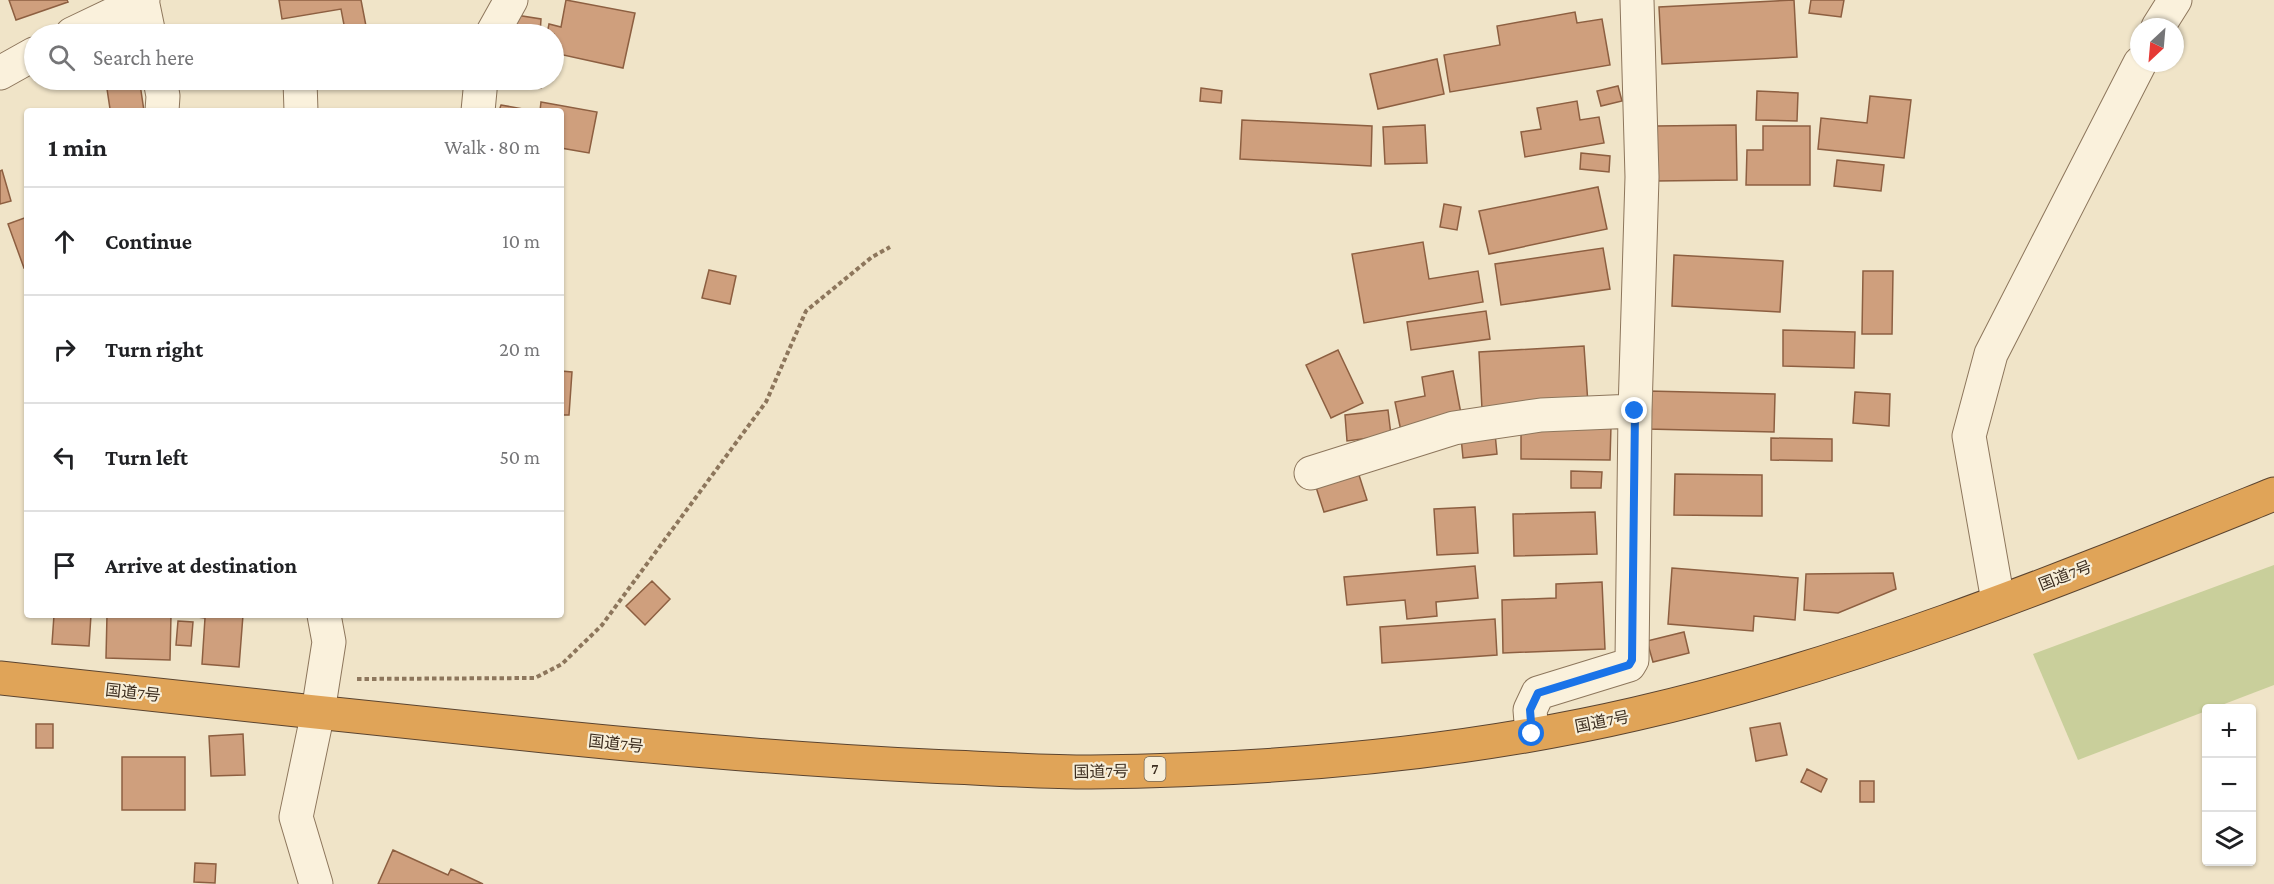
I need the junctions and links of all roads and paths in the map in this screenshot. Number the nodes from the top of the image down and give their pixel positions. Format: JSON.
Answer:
{"nodes":[{"id":1,"x":142,"y":0,"type":"edge"},
{"id":2,"x":511,"y":0,"type":"edge"},
{"id":3,"x":1637,"y":0,"type":"edge"},
{"id":4,"x":2175,"y":0,"type":"edge"},
{"id":5,"x":2164,"y":18,"type":"edge"},
{"id":6,"x":93,"y":24,"type":"edge"},
{"id":7,"x":147,"y":24,"type":"edge"},
{"id":8,"x":498,"y":24,"type":"edge"},
{"id":9,"x":24,"y":60,"type":"edge"},
{"id":10,"x":2135,"y":72,"type":"edge"},
{"id":11,"x":0,"y":73,"type":"edge"},
{"id":12,"x":162,"y":90,"type":"edge"},
{"id":13,"x":480,"y":90,"type":"edge"},
{"id":14,"x":162,"y":108,"type":"edge"},
{"id":15,"x":478,"y":108,"type":"edge"},
{"id":16,"x":890,"y":247,"type":"dead end"},
{"id":17,"x":1635,"y":411,"type":"junction"},
{"id":18,"x":1311,"y":473,"type":"dead end"},
{"id":19,"x":2274,"y":494,"type":"edge"},
{"id":20,"x":1998,"y":601,"type":"junction"},
{"id":21,"x":325,"y":618,"type":"edge"},
{"id":22,"x":0,"y":678,"type":"edge"},
{"id":23,"x":323,"y":679,"type":"junction"},
{"id":24,"x":318,"y":712,"type":"junction"},
{"id":25,"x":1532,"y":734,"type":"junction"},
{"id":26,"x":316,"y":884,"type":"edge"}],
"edges":[{"from":1,"to":6,"type":"street"},
{"from":1,"to":7,"type":"street"},
{"from":2,"to":8,"type":"street"},
{"from":3,"to":17,"type":"street"},
{"from":4,"to":5,"type":"street"},
{"from":9,"to":11,"type":"street"},
{"from":10,"to":20,"type":"street"},
{"from":12,"to":14,"type":"street"},
{"from":13,"to":15,"type":"street"},
{"from":16,"to":23,"type":"path"},
{"from":17,"to":18,"type":"street"},
{"from":17,"to":25,"type":"street"},
{"from":19,"to":20,"type":"highway","name":"国道7号","number":"7"},
{"from":20,"to":25,"type":"highway","name":"国道7号","number":"7"},
{"from":21,"to":23,"type":"street"},
{"from":22,"to":24,"type":"highway","name":"国道7号","number":"7"},
{"from":23,"to":24,"type":"street"},
{"from":24,"to":25,"type":"highway","name":"国道7号","number":"7"},
{"from":24,"to":26,"type":"street"}]}
